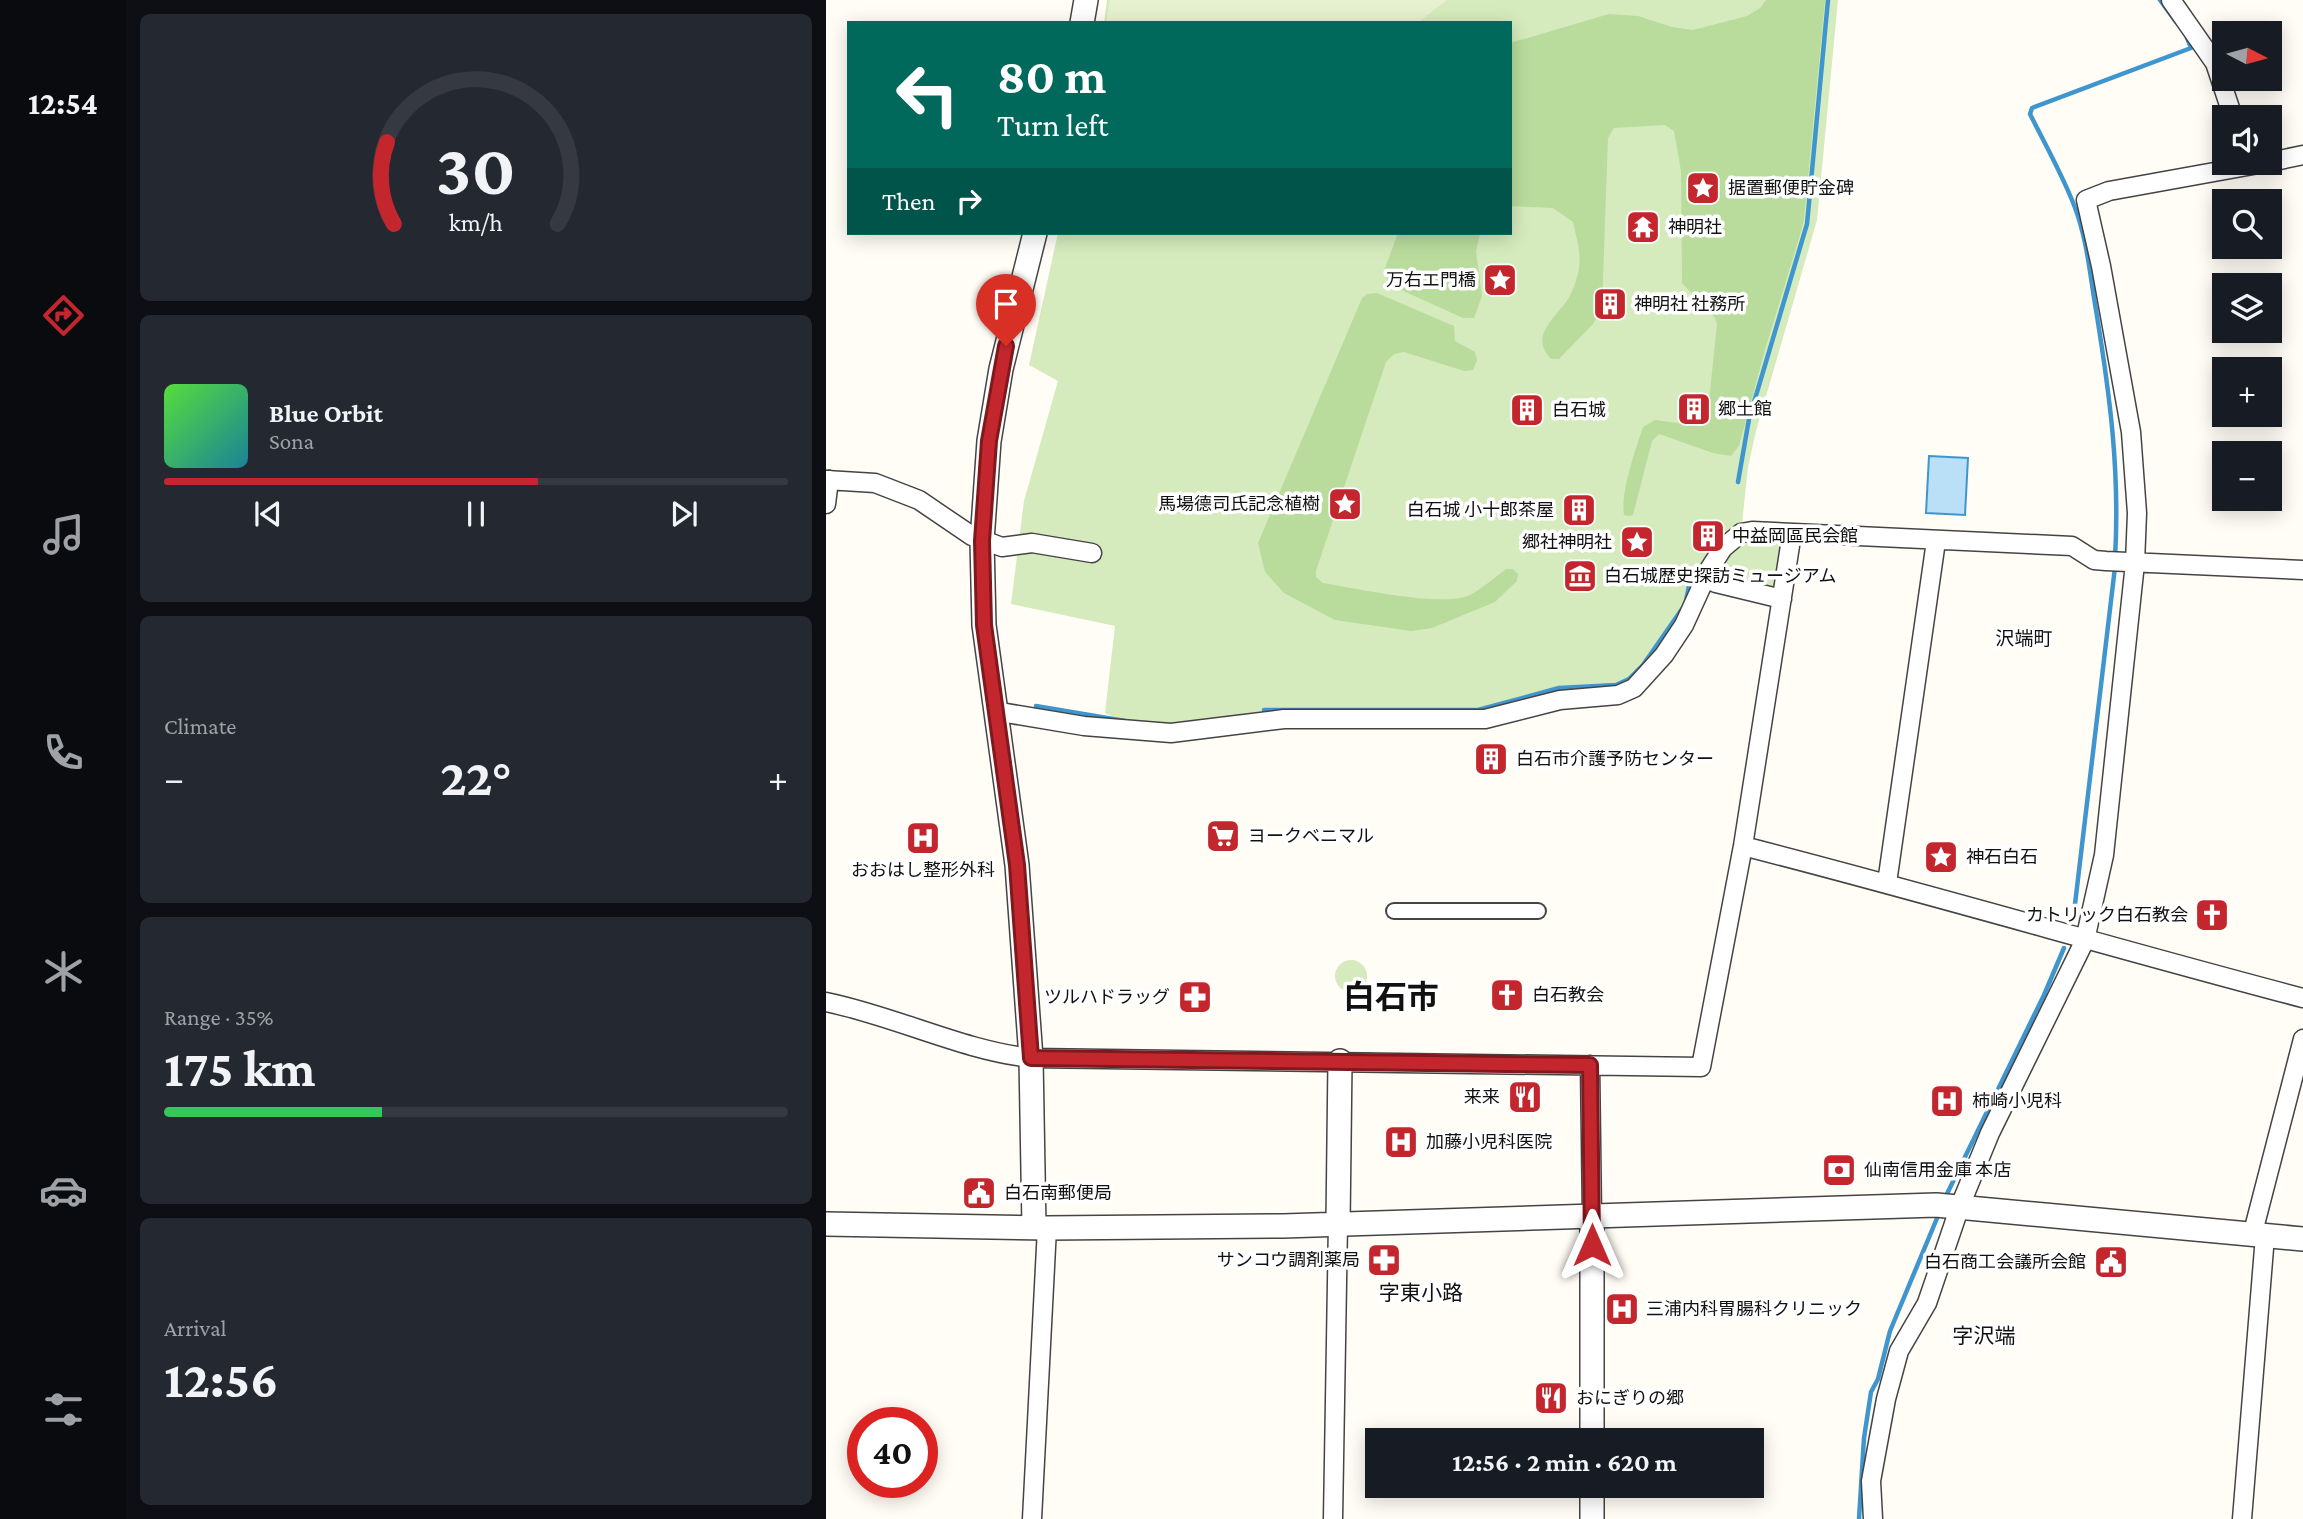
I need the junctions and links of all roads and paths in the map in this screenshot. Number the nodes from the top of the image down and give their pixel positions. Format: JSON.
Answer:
{"nodes":[{"id":1,"x":1086,"y":0,"type":"edge"},
{"id":2,"x":2171,"y":0,"type":"edge"},
{"id":3,"x":1082,"y":21,"type":"edge"},
{"id":4,"x":2229,"y":105,"type":"edge"},
{"id":5,"x":2303,"y":155,"type":"edge"},
{"id":6,"x":2282,"y":159,"type":"edge"},
{"id":7,"x":2212,"y":171,"type":"edge"},
{"id":8,"x":1035,"y":235,"type":"edge"},
{"id":9,"x":827,"y":480,"type":"edge"},
{"id":10,"x":826,"y":504,"type":"edge"},
{"id":11,"x":1792,"y":533,"type":"junction"},
{"id":12,"x":982,"y":541,"type":"junction"},
{"id":13,"x":1936,"y":541,"type":"junction"},
{"id":14,"x":1092,"y":554,"type":"dead end"},
{"id":15,"x":2132,"y":563,"type":"junction"},
{"id":16,"x":2303,"y":570,"type":"edge"},
{"id":17,"x":1705,"y":577,"type":"junction"},
{"id":18,"x":1782,"y":599,"type":"junction"},
{"id":19,"x":994,"y":710,"type":"junction"},
{"id":20,"x":1744,"y":846,"type":"junction"},
{"id":21,"x":1887,"y":883,"type":"junction"},
{"id":22,"x":1394,"y":911,"type":"dead end"},
{"id":23,"x":1538,"y":911,"type":"dead end"},
{"id":24,"x":2085,"y":940,"type":"junction"},
{"id":25,"x":2303,"y":998,"type":"edge"},
{"id":26,"x":826,"y":1002,"type":"edge"},
{"id":27,"x":2303,"y":1039,"type":"edge"},
{"id":28,"x":1031,"y":1058,"type":"junction"},
{"id":29,"x":1339,"y":1061,"type":"junction"},
{"id":30,"x":1590,"y":1065,"type":"junction"},
{"id":31,"x":1949,"y":1206,"type":"junction"},
{"id":32,"x":1592,"y":1217,"type":"junction"},
{"id":33,"x":1338,"y":1223,"type":"junction"},
{"id":34,"x":826,"y":1224,"type":"edge"},
{"id":35,"x":1040,"y":1228,"type":"junction"},
{"id":36,"x":2259,"y":1236,"type":"junction"},
{"id":37,"x":2303,"y":1239,"type":"edge"},
{"id":38,"x":1592,"y":1428,"type":"edge"},
{"id":39,"x":1592,"y":1498,"type":"edge"},
{"id":40,"x":1032,"y":1519,"type":"edge"},
{"id":41,"x":1333,"y":1519,"type":"edge"},
{"id":42,"x":1592,"y":1519,"type":"edge"},
{"id":43,"x":1873,"y":1519,"type":"edge"},
{"id":44,"x":2242,"y":1519,"type":"edge"}],
"edges":[{"from":1,"to":3,"type":"street"},
{"from":2,"to":4,"type":"street"},
{"from":5,"to":6,"type":"street"},
{"from":7,"to":15,"type":"street"},
{"from":8,"to":12,"type":"street"},
{"from":9,"to":10,"type":"street"},
{"from":9,"to":12,"type":"street"},
{"from":11,"to":13,"type":"street"},
{"from":11,"to":17,"type":"street"},
{"from":11,"to":18,"type":"street"},
{"from":12,"to":14,"type":"street"},
{"from":12,"to":19,"type":"street"},
{"from":13,"to":15,"type":"street"},
{"from":13,"to":21,"type":"street"},
{"from":15,"to":16,"type":"street"},
{"from":15,"to":24,"type":"street"},
{"from":17,"to":18,"type":"street"},
{"from":17,"to":19,"type":"street"},
{"from":18,"to":20,"type":"street"},
{"from":19,"to":28,"type":"street"},
{"from":20,"to":21,"type":"street"},
{"from":20,"to":30,"type":"street"},
{"from":21,"to":24,"type":"street"},
{"from":22,"to":23,"type":"street"},
{"from":24,"to":25,"type":"street"},
{"from":24,"to":31,"type":"street"},
{"from":26,"to":28,"type":"street"},
{"from":27,"to":36,"type":"street"},
{"from":28,"to":29,"type":"street"},
{"from":28,"to":35,"type":"street"},
{"from":29,"to":30,"type":"street"},
{"from":29,"to":33,"type":"street"},
{"from":30,"to":32,"type":"street"},
{"from":31,"to":32,"type":"street"},
{"from":31,"to":36,"type":"street"},
{"from":31,"to":43,"type":"street"},
{"from":32,"to":33,"type":"street"},
{"from":32,"to":38,"type":"street"},
{"from":33,"to":35,"type":"street"},
{"from":33,"to":41,"type":"street"},
{"from":34,"to":35,"type":"street"},
{"from":35,"to":40,"type":"street"},
{"from":36,"to":37,"type":"street"},
{"from":36,"to":44,"type":"street"},
{"from":39,"to":42,"type":"street"}]}
